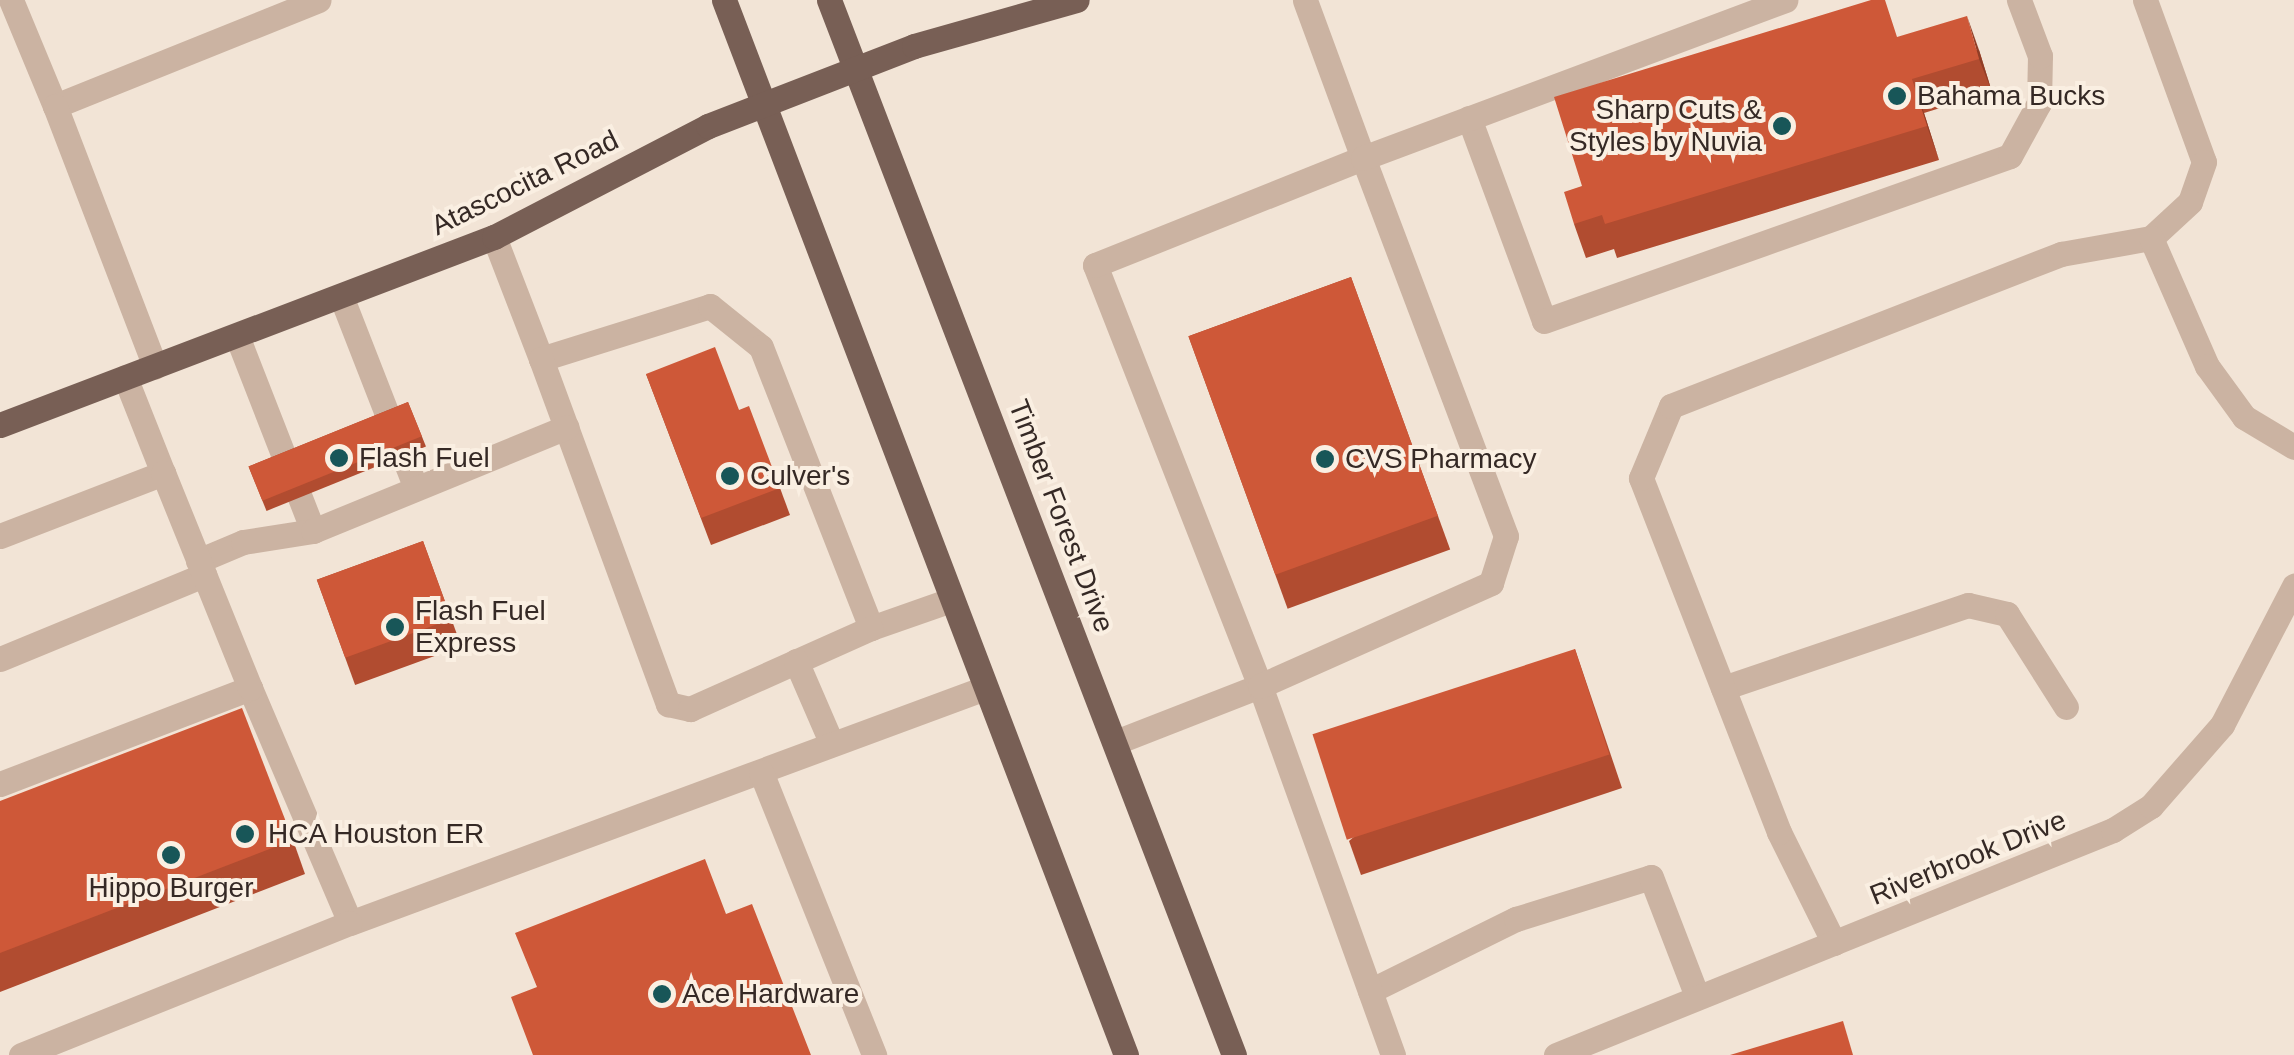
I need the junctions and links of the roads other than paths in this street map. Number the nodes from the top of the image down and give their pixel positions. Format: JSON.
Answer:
{"nodes":[{"id":1,"x":11,"y":0,"type":"edge"},
{"id":2,"x":319,"y":0,"type":"edge"},
{"id":3,"x":724,"y":0,"type":"edge"},
{"id":4,"x":829,"y":0,"type":"edge"},
{"id":5,"x":1077,"y":0,"type":"edge"},
{"id":6,"x":1305,"y":0,"type":"edge"},
{"id":7,"x":1785,"y":0,"type":"edge"},
{"id":8,"x":2019,"y":0,"type":"edge"},
{"id":9,"x":2144,"y":0,"type":"edge"},
{"id":10,"x":856,"y":68,"type":"junction"},
{"id":11,"x":54,"y":106,"type":"junction"},
{"id":12,"x":764,"y":106,"type":"junction"},
{"id":13,"x":1469,"y":118,"type":"junction"},
{"id":14,"x":1363,"y":158,"type":"junction"},
{"id":15,"x":494,"y":237,"type":"junction"},
{"id":16,"x":2151,"y":238,"type":"junction"},
{"id":17,"x":341,"y":296,"type":"junction"},
{"id":18,"x":236,"y":336,"type":"junction"},
{"id":19,"x":541,"y":360,"type":"junction"},
{"id":20,"x":156,"y":366,"type":"junction"},
{"id":21,"x":125,"y":378,"type":"junction"},
{"id":22,"x":0,"y":425,"type":"edge"},
{"id":23,"x":566,"y":427,"type":"junction"},
{"id":24,"x":2294,"y":446,"type":"edge"},
{"id":25,"x":163,"y":473,"type":"junction"},
{"id":26,"x":416,"y":488,"type":"junction"},
{"id":27,"x":312,"y":530,"type":"junction"},
{"id":28,"x":0,"y":536,"type":"edge"},
{"id":29,"x":201,"y":568,"type":"junction"},
{"id":30,"x":2294,"y":586,"type":"edge"},
{"id":31,"x":951,"y":600,"type":"junction"},
{"id":32,"x":871,"y":628,"type":"junction"},
{"id":33,"x":0,"y":659,"type":"edge"},
{"id":34,"x":796,"y":661,"type":"junction"},
{"id":35,"x":1260,"y":686,"type":"junction"},
{"id":36,"x":250,"y":688,"type":"junction"},
{"id":37,"x":985,"y":688,"type":"junction"},
{"id":38,"x":1723,"y":688,"type":"junction"},
{"id":39,"x":2066,"y":707,"type":"dead end"},
{"id":40,"x":1116,"y":742,"type":"junction"},
{"id":41,"x":832,"y":744,"type":"junction"},
{"id":42,"x":760,"y":772,"type":"junction"},
{"id":43,"x":0,"y":784,"type":"edge"},
{"id":44,"x":350,"y":924,"type":"junction"},
{"id":45,"x":1834,"y":943,"type":"junction"},
{"id":46,"x":1370,"y":991,"type":"junction"},
{"id":47,"x":1696,"y":996,"type":"junction"},
{"id":48,"x":21,"y":1055,"type":"edge"},
{"id":49,"x":874,"y":1055,"type":"edge"},
{"id":50,"x":1126,"y":1055,"type":"edge"},
{"id":51,"x":1234,"y":1055,"type":"edge"},
{"id":52,"x":1394,"y":1055,"type":"edge"},
{"id":53,"x":1556,"y":1055,"type":"edge"}],
"edges":[{"from":1,"to":11,"type":"street"},
{"from":2,"to":11,"type":"street"},
{"from":3,"to":12,"type":"main road"},
{"from":4,"to":10,"type":"main road","name":"Timber Forest Drive"},
{"from":5,"to":10,"type":"main road","name":"Atascocita Road"},
{"from":6,"to":14,"type":"street"},
{"from":7,"to":13,"type":"street"},
{"from":8,"to":13,"type":"street"},
{"from":9,"to":16,"type":"street"},
{"from":10,"to":12,"type":"main road","name":"Atascocita Road"},
{"from":10,"to":40,"type":"main road","name":"Timber Forest Drive"},
{"from":11,"to":20,"type":"street"},
{"from":12,"to":15,"type":"main road","name":"Atascocita Road"},
{"from":12,"to":31,"type":"main road"},
{"from":13,"to":14,"type":"street"},
{"from":14,"to":35,"type":"street"},
{"from":14,"to":35,"type":"street"},
{"from":15,"to":17,"type":"main road","name":"Atascocita Road"},
{"from":15,"to":19,"type":"street"},
{"from":16,"to":24,"type":"street"},
{"from":16,"to":38,"type":"street"},
{"from":17,"to":18,"type":"main road","name":"Atascocita Road"},
{"from":17,"to":26,"type":"street"},
{"from":18,"to":20,"type":"main road","name":"Atascocita Road"},
{"from":18,"to":27,"type":"street"},
{"from":19,"to":23,"type":"street"},
{"from":19,"to":32,"type":"street"},
{"from":20,"to":21,"type":"main road","name":"Atascocita Road"},
{"from":21,"to":22,"type":"main road","name":"Atascocita Road"},
{"from":21,"to":25,"type":"street"},
{"from":23,"to":26,"type":"street"},
{"from":23,"to":34,"type":"street"},
{"from":25,"to":28,"type":"street"},
{"from":25,"to":29,"type":"street"},
{"from":26,"to":27,"type":"street"},
{"from":27,"to":29,"type":"street"},
{"from":29,"to":33,"type":"street"},
{"from":29,"to":36,"type":"street"},
{"from":30,"to":45,"type":"street","name":"Riverbrook Drive"},
{"from":31,"to":32,"type":"street"},
{"from":31,"to":37,"type":"main road"},
{"from":32,"to":34,"type":"street"},
{"from":34,"to":41,"type":"street"},
{"from":35,"to":40,"type":"street"},
{"from":35,"to":46,"type":"street"},
{"from":36,"to":43,"type":"street"},
{"from":36,"to":44,"type":"street"},
{"from":37,"to":41,"type":"street"},
{"from":37,"to":50,"type":"main road"},
{"from":38,"to":39,"type":"street"},
{"from":38,"to":45,"type":"street"},
{"from":40,"to":51,"type":"main road","name":"Timber Forest Drive"},
{"from":41,"to":42,"type":"street"},
{"from":42,"to":44,"type":"street"},
{"from":42,"to":49,"type":"street"},
{"from":44,"to":48,"type":"street"},
{"from":45,"to":47,"type":"street","name":"Riverbrook Drive"},
{"from":46,"to":47,"type":"street"},
{"from":46,"to":52,"type":"street"},
{"from":47,"to":53,"type":"street","name":"Riverbrook Drive"}]}
